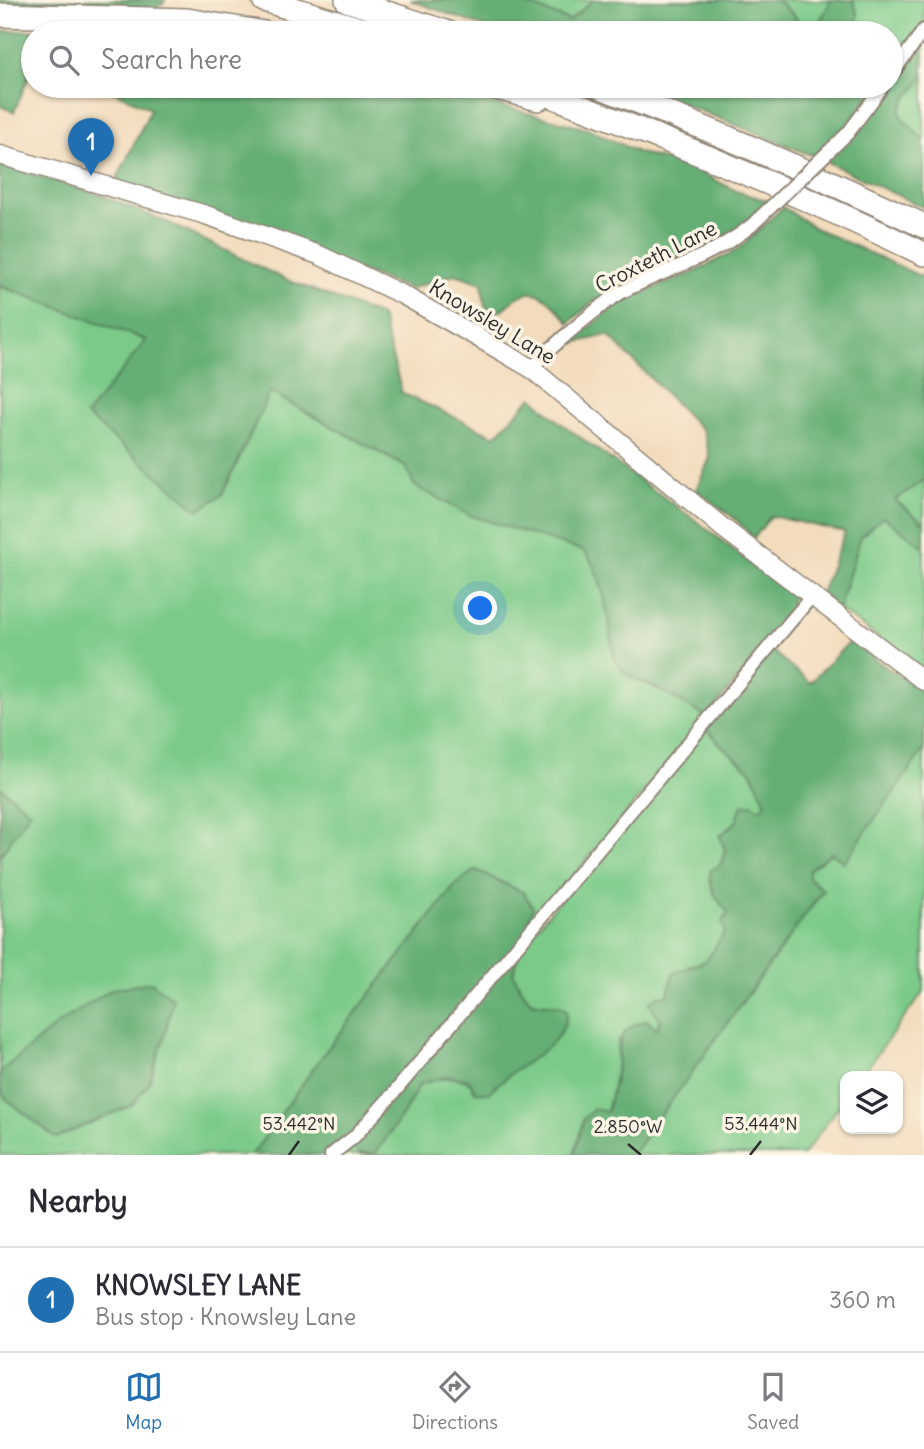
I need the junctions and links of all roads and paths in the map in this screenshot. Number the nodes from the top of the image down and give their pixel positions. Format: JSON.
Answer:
{"nodes":[{"id":1,"x":264,"y":0,"type":"edge"},
{"id":2,"x":347,"y":0,"type":"edge"},
{"id":3,"x":0,"y":15,"type":"edge"},
{"id":4,"x":193,"y":21,"type":"edge"},
{"id":5,"x":333,"y":21,"type":"edge"},
{"id":6,"x":413,"y":21,"type":"edge"},
{"id":7,"x":924,"y":30,"type":"edge"},
{"id":8,"x":903,"y":59,"type":"edge"},
{"id":9,"x":535,"y":98,"type":"edge"},
{"id":10,"x":557,"y":98,"type":"edge"},
{"id":11,"x":630,"y":98,"type":"edge"},
{"id":12,"x":874,"y":98,"type":"edge"},
{"id":13,"x":618,"y":120,"type":"junction"},
{"id":14,"x":0,"y":155,"type":"edge"},
{"id":15,"x":924,"y":226,"type":"edge"},
{"id":16,"x":924,"y":254,"type":"edge"},
{"id":17,"x":532,"y":369,"type":"junction"},
{"id":18,"x":812,"y":596,"type":"junction"},
{"id":19,"x":924,"y":681,"type":"edge"},
{"id":20,"x":331,"y":1155,"type":"edge"}],
"edges":[{"from":1,"to":5,"type":"highway"},
{"from":2,"to":6,"type":"highway"},
{"from":3,"to":4,"type":"highway"},
{"from":7,"to":8,"type":"street"},
{"from":9,"to":13,"type":"highway"},
{"from":10,"to":13,"type":"highway"},
{"from":11,"to":15,"type":"highway"},
{"from":12,"to":17,"type":"street","name":"Croxteth Lane","bridge":true},
{"from":13,"to":16,"type":"highway"},
{"from":14,"to":17,"type":"main road","name":"Knowsley Lane"},
{"from":17,"to":18,"type":"main road","name":"Knowsley Lane"},
{"from":18,"to":19,"type":"main road","name":"Knowsley Lane"},
{"from":18,"to":20,"type":"street"}]}
